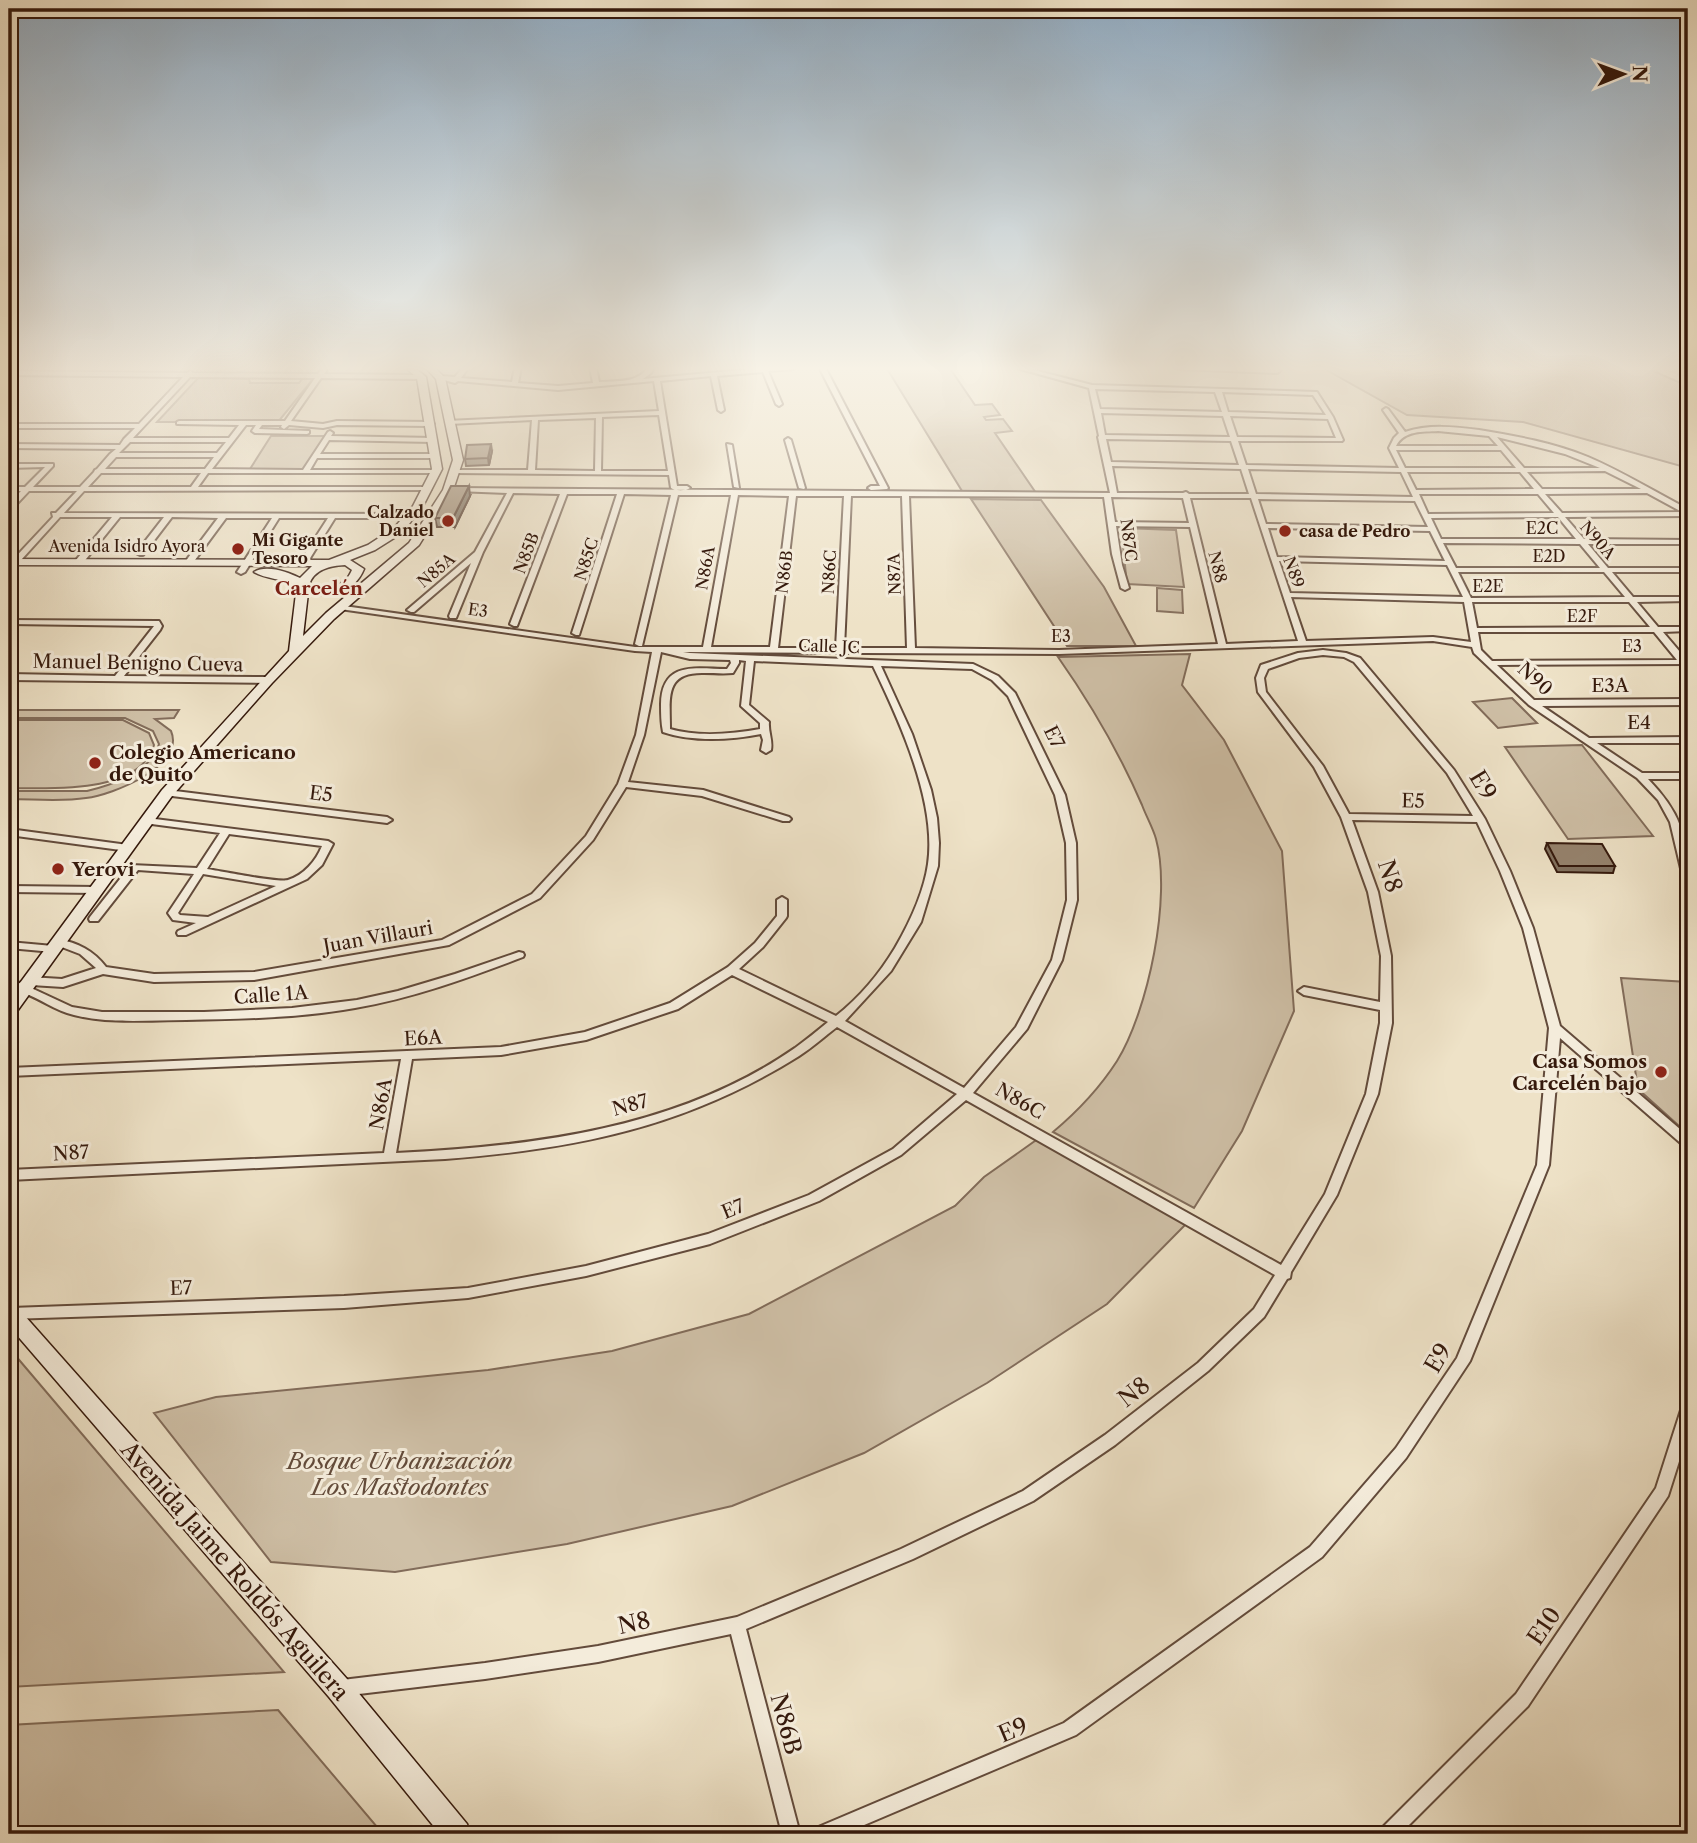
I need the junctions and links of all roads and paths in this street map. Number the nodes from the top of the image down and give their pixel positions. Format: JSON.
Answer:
{"nodes":[{"id":1,"x":317,"y":453,"type":"edge"},
{"id":2,"x":435,"y":453,"type":"edge"},
{"id":3,"x":456,"y":453,"type":"edge"},
{"id":4,"x":532,"y":453,"type":"edge"},
{"id":5,"x":598,"y":453,"type":"edge"},
{"id":6,"x":668,"y":453,"type":"edge"},
{"id":7,"x":730,"y":453,"type":"edge"},
{"id":8,"x":792,"y":453,"type":"edge"},
{"id":9,"x":867,"y":453,"type":"edge"},
{"id":10,"x":1105,"y":453,"type":"edge"},
{"id":11,"x":1240,"y":453,"type":"edge"},
{"id":12,"x":1395,"y":453,"type":"edge"},
{"id":13,"x":1506,"y":453,"type":"edge"},
{"id":14,"x":1566,"y":453,"type":"edge"},
{"id":15,"x":112,"y":455,"type":"joint"},
{"id":16,"x":220,"y":455,"type":"joint"},
{"id":17,"x":315,"y":456,"type":"junction"},
{"id":18,"x":436,"y":456,"type":"junction"},
{"id":19,"x":1108,"y":464,"type":"junction"},
{"id":20,"x":9,"y":466,"type":"edge"},
{"id":21,"x":1244,"y":467,"type":"junction"},
{"id":22,"x":1519,"y":469,"type":"junction"},
{"id":23,"x":1403,"y":470,"type":"junction"},
{"id":24,"x":1609,"y":470,"type":"junction"},
{"id":25,"x":97,"y":471,"type":"junction"},
{"id":26,"x":207,"y":471,"type":"junction"},
{"id":27,"x":305,"y":472,"type":"junction"},
{"id":28,"x":436,"y":472,"type":"junction"},
{"id":29,"x":456,"y":472,"type":"junction"},
{"id":30,"x":531,"y":472,"type":"junction"},
{"id":31,"x":598,"y":473,"type":"junction"},
{"id":32,"x":671,"y":473,"type":"junction"},
{"id":33,"x":802,"y":488,"type":"junction"},
{"id":34,"x":9,"y":489,"type":"edge"},
{"id":35,"x":26,"y":489,"type":"junction"},
{"id":36,"x":428,"y":489,"type":"junction"},
{"id":37,"x":79,"y":490,"type":"junction"},
{"id":38,"x":192,"y":490,"type":"junction"},
{"id":39,"x":448,"y":490,"type":"junction"},
{"id":40,"x":510,"y":491,"type":"junction"},
{"id":41,"x":736,"y":491,"type":"junction"},
{"id":42,"x":1648,"y":491,"type":"junction"},
{"id":43,"x":564,"y":492,"type":"junction"},
{"id":44,"x":1538,"y":492,"type":"junction"},
{"id":45,"x":621,"y":493,"type":"junction"},
{"id":46,"x":675,"y":494,"type":"junction"},
{"id":47,"x":793,"y":494,"type":"junction"},
{"id":48,"x":1111,"y":494,"type":"junction"},
{"id":49,"x":1186,"y":494,"type":"junction"},
{"id":50,"x":848,"y":495,"type":"junction"},
{"id":51,"x":905,"y":495,"type":"junction"},
{"id":52,"x":1254,"y":495,"type":"junction"},
{"id":53,"x":1415,"y":495,"type":"junction"},
{"id":54,"x":9,"y":507,"type":"edge"},
{"id":55,"x":1688,"y":513,"type":"edge"},
{"id":56,"x":55,"y":515,"type":"junction"},
{"id":57,"x":118,"y":515,"type":"junction"},
{"id":58,"x":170,"y":515,"type":"junction"},
{"id":59,"x":224,"y":515,"type":"junction"},
{"id":60,"x":277,"y":515,"type":"junction"},
{"id":61,"x":334,"y":515,"type":"junction"},
{"id":62,"x":1558,"y":515,"type":"junction"},
{"id":63,"x":412,"y":516,"type":"junction"},
{"id":64,"x":1425,"y":516,"type":"junction"},
{"id":65,"x":1114,"y":524,"type":"junction"},
{"id":66,"x":1193,"y":525,"type":"junction"},
{"id":67,"x":1263,"y":526,"type":"junction"},
{"id":68,"x":1432,"y":529,"type":"junction"},
{"id":69,"x":1438,"y":541,"type":"junction"},
{"id":70,"x":1581,"y":542,"type":"junction"},
{"id":71,"x":1688,"y":542,"type":"edge"},
{"id":72,"x":140,"y":552,"type":"dead end"},
{"id":73,"x":479,"y":552,"type":"junction"},
{"id":74,"x":1274,"y":559,"type":"junction"},
{"id":75,"x":79,"y":562,"type":"junction"},
{"id":76,"x":189,"y":562,"type":"junction"},
{"id":77,"x":332,"y":563,"type":"junction"},
{"id":78,"x":303,"y":564,"type":"junction"},
{"id":79,"x":10,"y":566,"type":"edge"},
{"id":80,"x":1451,"y":566,"type":"junction"},
{"id":81,"x":244,"y":567,"type":"junction"},
{"id":82,"x":1688,"y":570,"type":"edge"},
{"id":83,"x":1606,"y":571,"type":"junction"},
{"id":84,"x":350,"y":583,"type":"junction"},
{"id":85,"x":305,"y":586,"type":"junction"},
{"id":86,"x":1125,"y":588,"type":"dead end"},
{"id":87,"x":1287,"y":595,"type":"junction"},
{"id":88,"x":1632,"y":599,"type":"junction"},
{"id":89,"x":1688,"y":599,"type":"edge"},
{"id":90,"x":1468,"y":600,"type":"junction"},
{"id":91,"x":343,"y":603,"type":"junction"},
{"id":92,"x":411,"y":610,"type":"junction"},
{"id":93,"x":315,"y":612,"type":"junction"},
{"id":94,"x":453,"y":616,"type":"junction"},
{"id":95,"x":9,"y":622,"type":"edge"},
{"id":96,"x":514,"y":625,"type":"junction"},
{"id":97,"x":1658,"y":629,"type":"junction"},
{"id":98,"x":1688,"y":629,"type":"edge"},
{"id":99,"x":1475,"y":630,"type":"junction"},
{"id":100,"x":576,"y":633,"type":"junction"},
{"id":101,"x":1303,"y":644,"type":"junction"},
{"id":102,"x":1475,"y":645,"type":"junction"},
{"id":103,"x":1223,"y":647,"type":"junction"},
{"id":104,"x":652,"y":648,"type":"junction"},
{"id":105,"x":707,"y":648,"type":"junction"},
{"id":106,"x":774,"y":649,"type":"junction"},
{"id":107,"x":295,"y":651,"type":"junction"},
{"id":108,"x":840,"y":651,"type":"junction"},
{"id":109,"x":911,"y":652,"type":"junction"},
{"id":110,"x":734,"y":657,"type":"junction"},
{"id":111,"x":750,"y":658,"type":"junction"},
{"id":112,"x":1277,"y":661,"type":"joint"},
{"id":113,"x":875,"y":662,"type":"junction"},
{"id":114,"x":1686,"y":662,"type":"edge"},
{"id":115,"x":1492,"y":663,"type":"junction"},
{"id":116,"x":991,"y":674,"type":"joint"},
{"id":117,"x":9,"y":677,"type":"edge"},
{"id":118,"x":118,"y":678,"type":"junction"},
{"id":119,"x":267,"y":680,"type":"junction"},
{"id":120,"x":1688,"y":702,"type":"edge"},
{"id":121,"x":1532,"y":703,"type":"junction"},
{"id":122,"x":764,"y":731,"type":"junction"},
{"id":123,"x":1590,"y":740,"type":"junction"},
{"id":124,"x":1688,"y":740,"type":"edge"},
{"id":125,"x":766,"y":750,"type":"dead end"},
{"id":126,"x":1640,"y":776,"type":"junction"},
{"id":127,"x":1688,"y":776,"type":"edge"},
{"id":128,"x":623,"y":784,"type":"junction"},
{"id":129,"x":167,"y":793,"type":"junction"},
{"id":130,"x":1346,"y":817,"type":"junction"},
{"id":131,"x":786,"y":819,"type":"dead end"},
{"id":132,"x":1480,"y":819,"type":"junction"},
{"id":133,"x":387,"y":820,"type":"dead end"},
{"id":134,"x":147,"y":821,"type":"junction"},
{"id":135,"x":1675,"y":822,"type":"junction"},
{"id":136,"x":1688,"y":822,"type":"edge"},
{"id":137,"x":227,"y":830,"type":"junction"},
{"id":138,"x":10,"y":834,"type":"edge"},
{"id":139,"x":128,"y":848,"type":"junction"},
{"id":140,"x":201,"y":871,"type":"junction"},
{"id":141,"x":1687,"y":874,"type":"edge"},
{"id":142,"x":285,"y":884,"type":"junction"},
{"id":143,"x":9,"y":889,"type":"edge"},
{"id":144,"x":97,"y":890,"type":"junction"},
{"id":145,"x":782,"y":900,"type":"dead end"},
{"id":146,"x":94,"y":919,"type":"dead end"},
{"id":147,"x":208,"y":920,"type":"junction"},
{"id":148,"x":182,"y":933,"type":"dead end"},
{"id":149,"x":9,"y":945,"type":"edge"},
{"id":150,"x":56,"y":946,"type":"junction"},
{"id":151,"x":519,"y":955,"type":"dead end"},
{"id":152,"x":103,"y":970,"type":"junction"},
{"id":153,"x":732,"y":970,"type":"junction"},
{"id":154,"x":20,"y":989,"type":"edge"},
{"id":155,"x":1304,"y":992,"type":"dead end"},
{"id":156,"x":1385,"y":1007,"type":"junction"},
{"id":157,"x":9,"y":1010,"type":"edge"},
{"id":158,"x":838,"y":1022,"type":"junction"},
{"id":159,"x":1555,"y":1028,"type":"junction"},
{"id":160,"x":407,"y":1056,"type":"junction"},
{"id":161,"x":9,"y":1072,"type":"edge"},
{"id":162,"x":966,"y":1093,"type":"junction"},
{"id":163,"x":1688,"y":1143,"type":"edge"},
{"id":164,"x":389,"y":1158,"type":"junction"},
{"id":165,"x":9,"y":1175,"type":"edge"},
{"id":166,"x":1285,"y":1274,"type":"junction"},
{"id":167,"x":10,"y":1313,"type":"edge"},
{"id":168,"x":1688,"y":1410,"type":"edge"},
{"id":169,"x":737,"y":1625,"type":"junction"},
{"id":170,"x":338,"y":1688,"type":"junction"},
{"id":171,"x":457,"y":1834,"type":"edge"},
{"id":172,"x":791,"y":1834,"type":"edge"},
{"id":173,"x":822,"y":1834,"type":"edge"},
{"id":174,"x":1388,"y":1834,"type":"edge"}],
"edges":[{"from":1,"to":17,"type":"street"},
{"from":2,"to":18,"type":"street"},
{"from":3,"to":29,"type":"street"},
{"from":4,"to":30,"type":"street"},
{"from":5,"to":31,"type":"street"},
{"from":6,"to":32,"type":"street"},
{"from":7,"to":41,"type":"street","name":"N86A"},
{"from":8,"to":33,"type":"street"},
{"from":9,"to":33,"type":"street"},
{"from":10,"to":19,"type":"street","name":"N87C"},
{"from":11,"to":21,"type":"street","name":"N89"},
{"from":12,"to":23,"type":"street"},
{"from":13,"to":22,"type":"street","name":"N90A"},
{"from":14,"to":24,"type":"street"},
{"from":15,"to":16,"type":"street"},
{"from":15,"to":25,"type":"street"},
{"from":16,"to":26,"type":"street"},
{"from":17,"to":18,"type":"street"},
{"from":17,"to":27,"type":"street"},
{"from":18,"to":28,"type":"street"},
{"from":19,"to":21,"type":"street"},
{"from":19,"to":48,"type":"street","name":"N87C"},
{"from":20,"to":35,"type":"street"},
{"from":21,"to":23,"type":"street"},
{"from":21,"to":52,"type":"street","name":"N89"},
{"from":22,"to":23,"type":"street"},
{"from":22,"to":24,"type":"street"},
{"from":22,"to":44,"type":"street","name":"N90A"},
{"from":23,"to":53,"type":"street"},
{"from":24,"to":42,"type":"street"},
{"from":25,"to":26,"type":"street"},
{"from":25,"to":37,"type":"street"},
{"from":26,"to":27,"type":"street"},
{"from":26,"to":38,"type":"street"},
{"from":27,"to":28,"type":"street"},
{"from":28,"to":36,"type":"street"},
{"from":29,"to":30,"type":"street"},
{"from":29,"to":39,"type":"street"},
{"from":30,"to":31,"type":"street"},
{"from":31,"to":32,"type":"street"},
{"from":32,"to":41,"type":"street"},
{"from":33,"to":41,"type":"street"},
{"from":34,"to":35,"type":"street"},
{"from":35,"to":37,"type":"street"},
{"from":35,"to":54,"type":"street"},
{"from":36,"to":38,"type":"street"},
{"from":36,"to":63,"type":"street"},
{"from":37,"to":38,"type":"street"},
{"from":37,"to":56,"type":"street"},
{"from":39,"to":40,"type":"street"},
{"from":39,"to":91,"type":"street"},
{"from":40,"to":43,"type":"street"},
{"from":40,"to":73,"type":"street","name":"N85A"},
{"from":41,"to":46,"type":"street"},
{"from":41,"to":47,"type":"street"},
{"from":41,"to":105,"type":"street","name":"N86A"},
{"from":42,"to":44,"type":"street"},
{"from":42,"to":55,"type":"street"},
{"from":43,"to":45,"type":"street"},
{"from":43,"to":96,"type":"street","name":"N85B"},
{"from":44,"to":53,"type":"street"},
{"from":44,"to":62,"type":"street","name":"N90A"},
{"from":45,"to":46,"type":"street"},
{"from":45,"to":100,"type":"street","name":"N85C"},
{"from":46,"to":104,"type":"street","name":"Juan Villauri"},
{"from":47,"to":50,"type":"street"},
{"from":47,"to":106,"type":"street","name":"N86B"},
{"from":48,"to":49,"type":"street"},
{"from":48,"to":51,"type":"street"},
{"from":48,"to":65,"type":"street","name":"N87C"},
{"from":49,"to":52,"type":"street"},
{"from":49,"to":66,"type":"street","name":"N88"},
{"from":50,"to":51,"type":"street"},
{"from":50,"to":108,"type":"street","name":"N86C"},
{"from":51,"to":109,"type":"street","name":"N87A"},
{"from":52,"to":53,"type":"street"},
{"from":52,"to":67,"type":"street","name":"N89"},
{"from":53,"to":64,"type":"street"},
{"from":55,"to":62,"type":"street"},
{"from":56,"to":57,"type":"street"},
{"from":56,"to":79,"type":"street"},
{"from":57,"to":58,"type":"street"},
{"from":57,"to":75,"type":"street"},
{"from":58,"to":59,"type":"street"},
{"from":58,"to":72,"type":"street"},
{"from":59,"to":60,"type":"street"},
{"from":59,"to":76,"type":"street"},
{"from":60,"to":61,"type":"street"},
{"from":60,"to":81,"type":"street"},
{"from":61,"to":63,"type":"street"},
{"from":61,"to":78,"type":"street"},
{"from":62,"to":64,"type":"street"},
{"from":62,"to":70,"type":"street","name":"N90A"},
{"from":63,"to":77,"type":"street"},
{"from":64,"to":68,"type":"street"},
{"from":65,"to":66,"type":"street"},
{"from":65,"to":86,"type":"street","name":"N87C"},
{"from":66,"to":103,"type":"street","name":"N88"},
{"from":67,"to":68,"type":"street"},
{"from":67,"to":74,"type":"street","name":"N89"},
{"from":68,"to":69,"type":"street"},
{"from":69,"to":70,"type":"street","name":"E2C"},
{"from":69,"to":80,"type":"street"},
{"from":70,"to":71,"type":"street","name":"E2C"},
{"from":70,"to":83,"type":"street","name":"N90A"},
{"from":73,"to":92,"type":"street","name":"N85A"},
{"from":73,"to":94,"type":"street","name":"N85A"},
{"from":74,"to":80,"type":"street","name":"E2D"},
{"from":74,"to":87,"type":"street","name":"N89"},
{"from":75,"to":76,"type":"street","name":"Avenida Isidro Ayora"},
{"from":75,"to":79,"type":"street","name":"Avenida Isidro Ayora"},
{"from":76,"to":81,"type":"street","name":"Avenida Isidro Ayora"},
{"from":77,"to":78,"type":"street","name":"Avenida Isidro Ayora"},
{"from":77,"to":84,"type":"street"},
{"from":77,"to":85,"type":"street"},
{"from":78,"to":81,"type":"street","name":"Avenida Isidro Ayora"},
{"from":79,"to":81,"type":"street","name":"Avenida Isidro Ayora"},
{"from":80,"to":83,"type":"street","name":"E2D"},
{"from":80,"to":90,"type":"street"},
{"from":81,"to":85,"type":"street","name":"Avenida Isidro Ayora"},
{"from":82,"to":83,"type":"street","name":"E2D"},
{"from":83,"to":88,"type":"street","name":"N90A"},
{"from":84,"to":85,"type":"street"},
{"from":84,"to":91,"type":"street"},
{"from":85,"to":91,"type":"street","name":"E3"},
{"from":85,"to":93,"type":"street"},
{"from":87,"to":90,"type":"street","name":"E2E"},
{"from":87,"to":101,"type":"street","name":"N89"},
{"from":88,"to":89,"type":"street","name":"E2E"},
{"from":88,"to":90,"type":"street","name":"E2E"},
{"from":88,"to":97,"type":"street","name":"N90A"},
{"from":90,"to":99,"type":"street"},
{"from":91,"to":92,"type":"street","name":"E3"},
{"from":91,"to":93,"type":"street"},
{"from":91,"to":104,"type":"street","name":"E3"},
{"from":92,"to":94,"type":"street","name":"E3"},
{"from":93,"to":107,"type":"street"},
{"from":93,"to":107,"type":"street"},
{"from":94,"to":96,"type":"street","name":"E3"},
{"from":95,"to":118,"type":"street"},
{"from":96,"to":100,"type":"street","name":"E3"},
{"from":97,"to":98,"type":"street","name":"E2F"},
{"from":97,"to":99,"type":"street","name":"E2F"},
{"from":97,"to":114,"type":"street","name":"N90A"},
{"from":99,"to":102,"type":"street"},
{"from":100,"to":104,"type":"street","name":"E3"},
{"from":101,"to":102,"type":"street","name":"E3"},
{"from":101,"to":103,"type":"street","name":"E3"},
{"from":102,"to":115,"type":"street","name":"N90"},
{"from":103,"to":109,"type":"street","name":"E3"},
{"from":104,"to":105,"type":"street","name":"E3"},
{"from":104,"to":110,"type":"street","name":"Calle JC"},
{"from":104,"to":128,"type":"street","name":"Juan Villauri"},
{"from":105,"to":106,"type":"street","name":"E3"},
{"from":106,"to":108,"type":"street","name":"E3"},
{"from":107,"to":119,"type":"street"},
{"from":108,"to":109,"type":"street","name":"E3"},
{"from":110,"to":111,"type":"street","name":"Calle JC"},
{"from":110,"to":122,"type":"street"},
{"from":111,"to":113,"type":"street","name":"Calle JC"},
{"from":111,"to":122,"type":"street"},
{"from":112,"to":130,"type":"street","name":"N8"},
{"from":112,"to":132,"type":"street","name":"E9"},
{"from":113,"to":116,"type":"street","name":"Calle JC"},
{"from":113,"to":158,"type":"street","name":"N87"},
{"from":114,"to":115,"type":"street","name":"E3"},
{"from":115,"to":121,"type":"street","name":"N90"},
{"from":116,"to":162,"type":"street","name":"E7"},
{"from":117,"to":118,"type":"street","name":"Manuel Benigno Cueva"},
{"from":118,"to":119,"type":"street","name":"Manuel Benigno Cueva"},
{"from":119,"to":129,"type":"street"},
{"from":120,"to":121,"type":"street","name":"E3A"},
{"from":121,"to":123,"type":"street","name":"N90"},
{"from":122,"to":125,"type":"street"},
{"from":123,"to":124,"type":"street","name":"E4"},
{"from":123,"to":126,"type":"street","name":"N90"},
{"from":126,"to":127,"type":"street"},
{"from":126,"to":135,"type":"street","name":"N90"},
{"from":128,"to":131,"type":"street"},
{"from":128,"to":152,"type":"street","name":"Juan Villauri"},
{"from":129,"to":133,"type":"street","name":"E5"},
{"from":129,"to":134,"type":"street"},
{"from":130,"to":132,"type":"street","name":"E5"},
{"from":130,"to":156,"type":"street","name":"N8"},
{"from":132,"to":159,"type":"street","name":"E9"},
{"from":134,"to":137,"type":"street"},
{"from":134,"to":139,"type":"street"},
{"from":135,"to":136,"type":"street"},
{"from":135,"to":141,"type":"street","name":"N90"},
{"from":137,"to":140,"type":"street"},
{"from":137,"to":142,"type":"street"},
{"from":138,"to":139,"type":"street"},
{"from":139,"to":144,"type":"street"},
{"from":140,"to":142,"type":"street"},
{"from":140,"to":146,"type":"street"},
{"from":140,"to":147,"type":"street"},
{"from":142,"to":147,"type":"street"},
{"from":143,"to":144,"type":"street"},
{"from":144,"to":150,"type":"street"},
{"from":145,"to":153,"type":"street","name":"E6A"},
{"from":147,"to":148,"type":"street"},
{"from":149,"to":150,"type":"street"},
{"from":150,"to":152,"type":"street"},
{"from":150,"to":154,"type":"street"},
{"from":151,"to":154,"type":"street","name":"Calle 1A"},
{"from":152,"to":154,"type":"street","name":"Juan Villauri"},
{"from":153,"to":158,"type":"street","name":"N86C"},
{"from":153,"to":160,"type":"street","name":"E6A"},
{"from":154,"to":157,"type":"street"},
{"from":155,"to":156,"type":"street"},
{"from":156,"to":166,"type":"street","name":"N8"},
{"from":158,"to":162,"type":"street","name":"N86C"},
{"from":158,"to":164,"type":"street","name":"N87"},
{"from":159,"to":163,"type":"street"},
{"from":159,"to":173,"type":"street","name":"E9"},
{"from":160,"to":161,"type":"street","name":"E6A"},
{"from":160,"to":164,"type":"street","name":"N86A"},
{"from":162,"to":166,"type":"street","name":"N86C"},
{"from":162,"to":167,"type":"street","name":"E7"},
{"from":164,"to":165,"type":"street","name":"N87"},
{"from":166,"to":169,"type":"street","name":"N8"},
{"from":167,"to":170,"type":"street","name":"Avenida Jaime Roldós Aguilera"},
{"from":168,"to":174,"type":"street","name":"E10"},
{"from":169,"to":170,"type":"street","name":"N8"},
{"from":169,"to":172,"type":"street","name":"N86B"},
{"from":170,"to":171,"type":"street","name":"Avenida Jaime Roldós Aguilera"}]}
